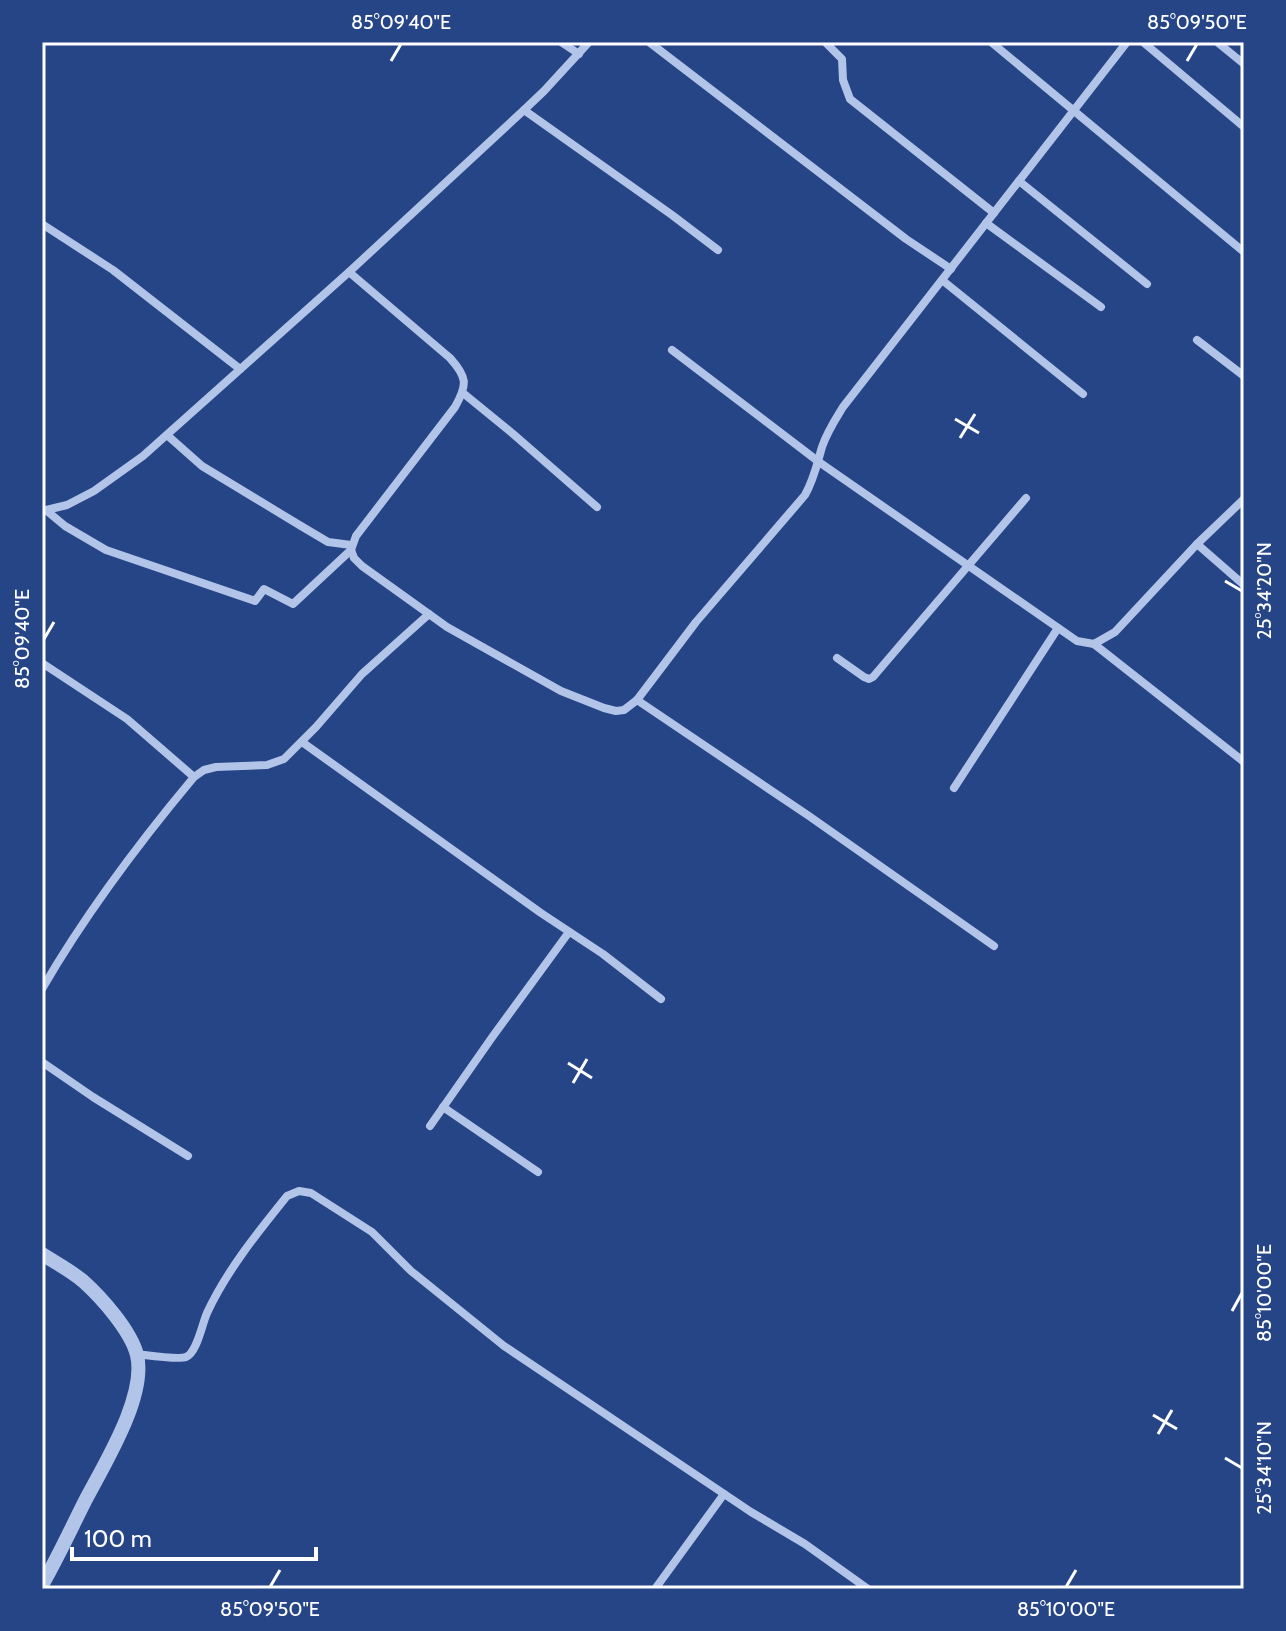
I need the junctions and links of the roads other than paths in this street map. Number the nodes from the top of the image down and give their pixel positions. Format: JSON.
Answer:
{"nodes":[{"id":1,"x":561,"y":42,"type":"edge"},
{"id":2,"x":589,"y":42,"type":"edge"},
{"id":3,"x":649,"y":42,"type":"edge"},
{"id":4,"x":825,"y":42,"type":"edge"},
{"id":5,"x":991,"y":42,"type":"edge"},
{"id":6,"x":1127,"y":42,"type":"edge"},
{"id":7,"x":1143,"y":42,"type":"edge"},
{"id":8,"x":1217,"y":42,"type":"edge"},
{"id":9,"x":579,"y":54,"type":"junction"},
{"id":10,"x":1244,"y":64,"type":"edge"},
{"id":11,"x":524,"y":110,"type":"junction"},
{"id":12,"x":1074,"y":110,"type":"junction"},
{"id":13,"x":1244,"y":127,"type":"edge"},
{"id":14,"x":1019,"y":181,"type":"junction"},
{"id":15,"x":994,"y":213,"type":"junction"},
{"id":16,"x":986,"y":223,"type":"junction"},
{"id":17,"x":42,"y":224,"type":"edge"},
{"id":18,"x":718,"y":250,"type":"dead end"},
{"id":19,"x":1244,"y":252,"type":"edge"},
{"id":20,"x":951,"y":269,"type":"junction"},
{"id":21,"x":349,"y":272,"type":"junction"},
{"id":22,"x":942,"y":280,"type":"junction"},
{"id":23,"x":1147,"y":284,"type":"dead end"},
{"id":24,"x":1101,"y":307,"type":"dead end"},
{"id":25,"x":1197,"y":340,"type":"dead end"},
{"id":26,"x":672,"y":350,"type":"dead end"},
{"id":27,"x":240,"y":369,"type":"junction"},
{"id":28,"x":1244,"y":376,"type":"edge"},
{"id":29,"x":463,"y":393,"type":"junction"},
{"id":30,"x":1083,"y":394,"type":"dead end"},
{"id":31,"x":167,"y":435,"type":"junction"},
{"id":32,"x":819,"y":462,"type":"junction"},
{"id":33,"x":1026,"y":498,"type":"dead end"},
{"id":34,"x":1244,"y":499,"type":"edge"},
{"id":35,"x":597,"y":507,"type":"dead end"},
{"id":36,"x":45,"y":511,"type":"edge"},
{"id":37,"x":1197,"y":544,"type":"junction"},
{"id":38,"x":351,"y":548,"type":"junction"},
{"id":39,"x":968,"y":566,"type":"junction"},
{"id":40,"x":1244,"y":585,"type":"edge"},
{"id":41,"x":429,"y":614,"type":"junction"},
{"id":42,"x":1058,"y":628,"type":"junction"},
{"id":43,"x":1094,"y":644,"type":"junction"},
{"id":44,"x":837,"y":658,"type":"dead end"},
{"id":45,"x":42,"y":663,"type":"edge"},
{"id":46,"x":637,"y":700,"type":"junction"},
{"id":47,"x":302,"y":742,"type":"junction"},
{"id":48,"x":1244,"y":762,"type":"edge"},
{"id":49,"x":194,"y":777,"type":"junction"},
{"id":50,"x":954,"y":788,"type":"dead end"},
{"id":51,"x":569,"y":932,"type":"junction"},
{"id":52,"x":994,"y":946,"type":"dead end"},
{"id":53,"x":42,"y":989,"type":"edge"},
{"id":54,"x":661,"y":999,"type":"dead end"},
{"id":55,"x":42,"y":1062,"type":"edge"},
{"id":56,"x":443,"y":1107,"type":"junction"},
{"id":57,"x":430,"y":1126,"type":"dead end"},
{"id":58,"x":188,"y":1156,"type":"dead end"},
{"id":59,"x":538,"y":1172,"type":"dead end"},
{"id":60,"x":42,"y":1254,"type":"edge"},
{"id":61,"x":142,"y":1355,"type":"junction"},
{"id":62,"x":724,"y":1494,"type":"junction"},
{"id":63,"x":42,"y":1585,"type":"edge"},
{"id":64,"x":655,"y":1589,"type":"edge"},
{"id":65,"x":868,"y":1589,"type":"edge"}],
"edges":[{"from":1,"to":9,"type":"street"},
{"from":2,"to":9,"type":"street"},
{"from":3,"to":20,"type":"street"},
{"from":4,"to":15,"type":"street"},
{"from":5,"to":12,"type":"street"},
{"from":6,"to":12,"type":"street"},
{"from":7,"to":13,"type":"street"},
{"from":8,"to":10,"type":"street"},
{"from":9,"to":11,"type":"street"},
{"from":11,"to":18,"type":"street"},
{"from":11,"to":21,"type":"street"},
{"from":12,"to":14,"type":"street"},
{"from":12,"to":19,"type":"street"},
{"from":14,"to":15,"type":"street"},
{"from":14,"to":23,"type":"street"},
{"from":15,"to":16,"type":"street"},
{"from":16,"to":20,"type":"street"},
{"from":16,"to":24,"type":"street"},
{"from":17,"to":27,"type":"street"},
{"from":20,"to":22,"type":"street"},
{"from":21,"to":27,"type":"street"},
{"from":21,"to":29,"type":"street"},
{"from":22,"to":30,"type":"street"},
{"from":22,"to":32,"type":"street"},
{"from":25,"to":28,"type":"street"},
{"from":26,"to":32,"type":"street"},
{"from":27,"to":31,"type":"street"},
{"from":29,"to":35,"type":"street"},
{"from":29,"to":38,"type":"street"},
{"from":31,"to":36,"type":"street"},
{"from":31,"to":38,"type":"street"},
{"from":32,"to":39,"type":"street"},
{"from":32,"to":46,"type":"street"},
{"from":33,"to":39,"type":"street"},
{"from":34,"to":37,"type":"street"},
{"from":36,"to":38,"type":"street"},
{"from":37,"to":40,"type":"street"},
{"from":37,"to":43,"type":"street"},
{"from":38,"to":41,"type":"street"},
{"from":39,"to":42,"type":"street"},
{"from":39,"to":44,"type":"street"},
{"from":41,"to":46,"type":"street"},
{"from":41,"to":47,"type":"street"},
{"from":42,"to":43,"type":"street"},
{"from":42,"to":50,"type":"street"},
{"from":43,"to":48,"type":"street"},
{"from":45,"to":49,"type":"street"},
{"from":46,"to":52,"type":"street"},
{"from":47,"to":49,"type":"street"},
{"from":47,"to":51,"type":"street"},
{"from":49,"to":53,"type":"street"},
{"from":51,"to":54,"type":"street"},
{"from":51,"to":56,"type":"street"},
{"from":55,"to":58,"type":"street"},
{"from":56,"to":57,"type":"street"},
{"from":56,"to":59,"type":"street"},
{"from":60,"to":61,"type":"street"},
{"from":61,"to":62,"type":"street"},
{"from":61,"to":63,"type":"street"},
{"from":62,"to":64,"type":"street"},
{"from":62,"to":65,"type":"street"}]}
